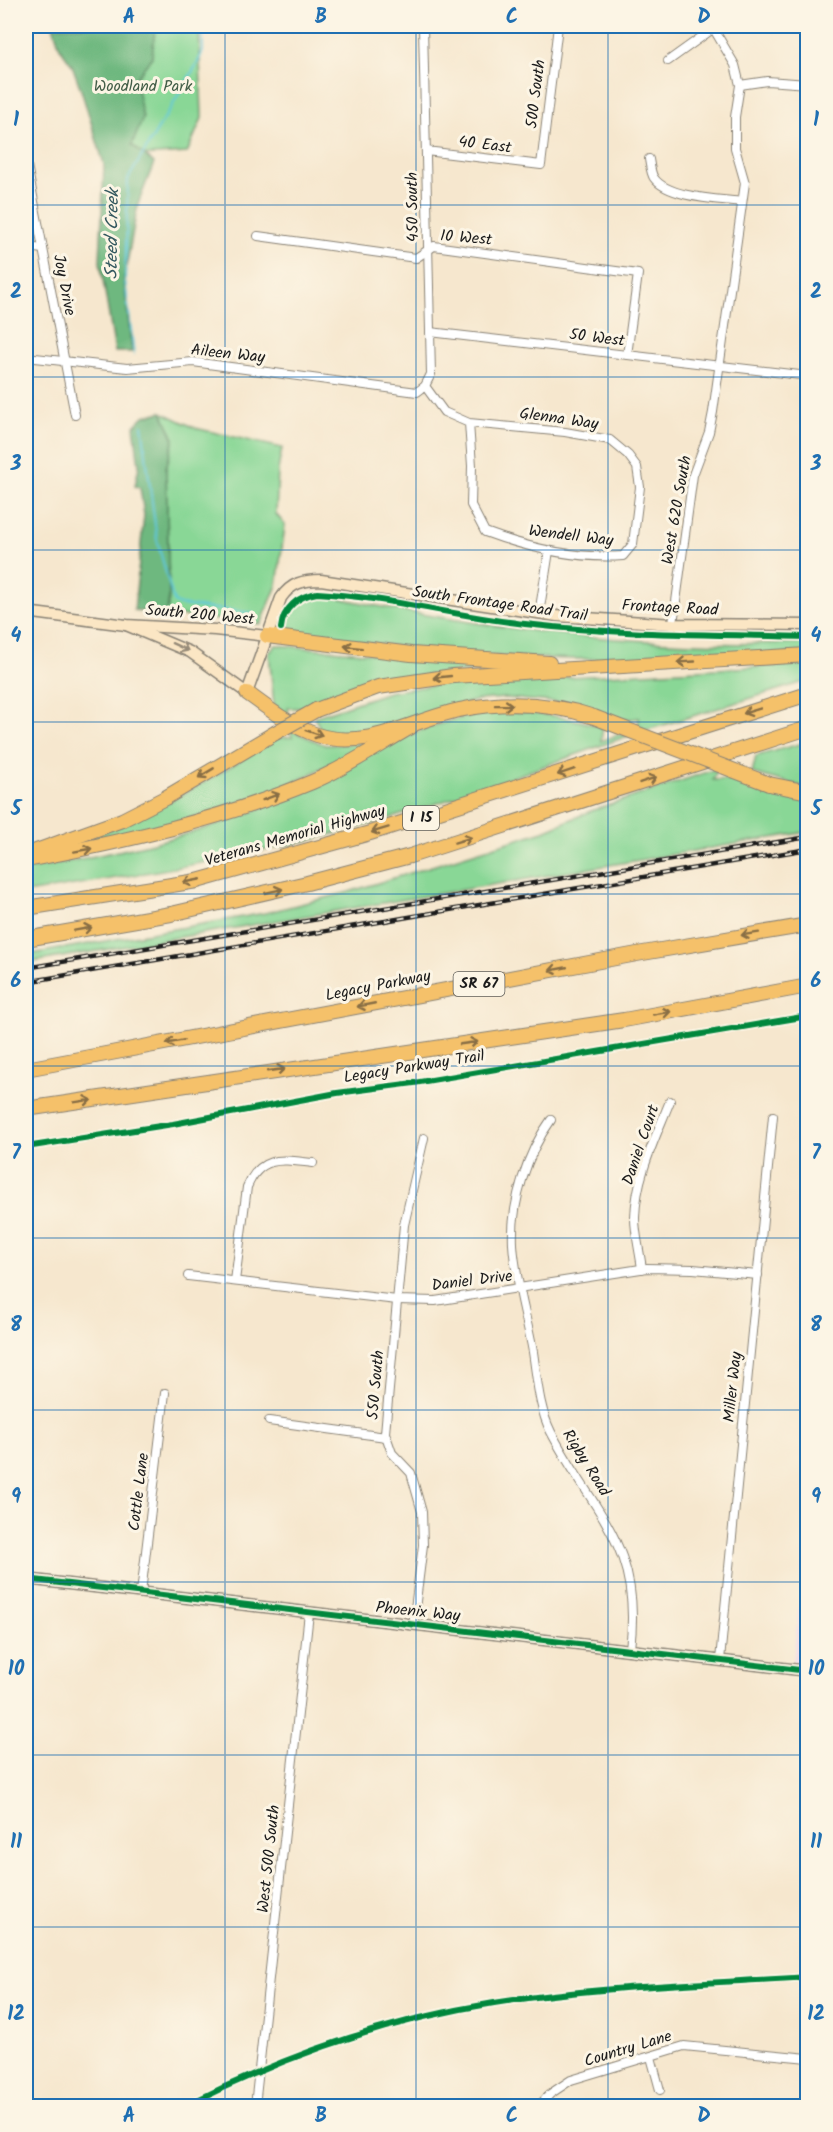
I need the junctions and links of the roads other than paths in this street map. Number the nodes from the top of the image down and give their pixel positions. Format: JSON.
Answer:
{"nodes":[{"id":1,"x":423,"y":26,"type":"edge"},
{"id":2,"x":558,"y":26,"type":"edge"},
{"id":3,"x":713,"y":27,"type":"edge"},
{"id":4,"x":668,"y":61,"type":"dead end"},
{"id":5,"x":807,"y":84,"type":"edge"},
{"id":6,"x":740,"y":85,"type":"junction"},
{"id":7,"x":426,"y":151,"type":"junction"},
{"id":8,"x":649,"y":159,"type":"dead end"},
{"id":9,"x":26,"y":160,"type":"edge"},
{"id":10,"x":541,"y":165,"type":"joint"},
{"id":11,"x":742,"y":202,"type":"junction"},
{"id":12,"x":258,"y":236,"type":"dead end"},
{"id":13,"x":26,"y":248,"type":"edge"},
{"id":14,"x":43,"y":249,"type":"junction"},
{"id":15,"x":428,"y":251,"type":"junction"},
{"id":16,"x":430,"y":332,"type":"junction"},
{"id":17,"x":627,"y":355,"type":"junction"},
{"id":18,"x":26,"y":357,"type":"edge"},
{"id":19,"x":65,"y":361,"type":"junction"},
{"id":20,"x":719,"y":366,"type":"junction"},
{"id":21,"x":807,"y":376,"type":"edge"},
{"id":22,"x":425,"y":386,"type":"junction"},
{"id":23,"x":75,"y":415,"type":"dead end"},
{"id":24,"x":469,"y":423,"type":"junction"},
{"id":25,"x":549,"y":550,"type":"junction"},
{"id":26,"x":623,"y":556,"type":"joint"},
{"id":27,"x":26,"y":612,"type":"edge"},
{"id":28,"x":539,"y":614,"type":"junction"},
{"id":29,"x":673,"y":624,"type":"junction"},
{"id":30,"x":126,"y":625,"type":"junction"},
{"id":31,"x":807,"y":625,"type":"edge"},
{"id":32,"x":267,"y":636,"type":"junction"},
{"id":33,"x":807,"y":656,"type":"edge"},
{"id":34,"x":605,"y":668,"type":"junction"},
{"id":35,"x":247,"y":693,"type":"junction"},
{"id":36,"x":807,"y":694,"type":"edge"},
{"id":37,"x":411,"y":727,"type":"junction"},
{"id":38,"x":807,"y":728,"type":"edge"},
{"id":39,"x":807,"y":792,"type":"edge"},
{"id":40,"x":26,"y":854,"type":"edge"},
{"id":41,"x":26,"y":860,"type":"edge"},
{"id":42,"x":26,"y":908,"type":"edge"},
{"id":43,"x":807,"y":925,"type":"edge"},
{"id":44,"x":26,"y":939,"type":"edge"},
{"id":45,"x":807,"y":986,"type":"edge"},
{"id":46,"x":26,"y":1070,"type":"edge"},
{"id":47,"x":670,"y":1101,"type":"dead end"},
{"id":48,"x":26,"y":1109,"type":"edge"},
{"id":49,"x":773,"y":1116,"type":"dead end"},
{"id":50,"x":551,"y":1120,"type":"dead end"},
{"id":51,"x":424,"y":1138,"type":"dead end"},
{"id":52,"x":313,"y":1163,"type":"dead end"},
{"id":53,"x":642,"y":1269,"type":"junction"},
{"id":54,"x":758,"y":1275,"type":"junction"},
{"id":55,"x":188,"y":1276,"type":"dead end"},
{"id":56,"x":235,"y":1281,"type":"junction"},
{"id":57,"x":521,"y":1288,"type":"junction"},
{"id":58,"x":397,"y":1300,"type":"junction"},
{"id":59,"x":165,"y":1394,"type":"dead end"},
{"id":60,"x":269,"y":1421,"type":"dead end"},
{"id":61,"x":386,"y":1437,"type":"junction"},
{"id":62,"x":26,"y":1580,"type":"edge"},
{"id":63,"x":141,"y":1593,"type":"junction"},
{"id":64,"x":309,"y":1613,"type":"junction"},
{"id":65,"x":413,"y":1625,"type":"junction"},
{"id":66,"x":630,"y":1648,"type":"junction"},
{"id":67,"x":720,"y":1660,"type":"junction"},
{"id":68,"x":807,"y":1671,"type":"edge"},
{"id":69,"x":651,"y":2057,"type":"junction"},
{"id":70,"x":807,"y":2058,"type":"edge"},
{"id":71,"x":660,"y":2090,"type":"dead end"},
{"id":72,"x":255,"y":2106,"type":"edge"},
{"id":73,"x":539,"y":2106,"type":"edge"}],
"edges":[{"from":1,"to":7,"type":"street","name":"450 South"},
{"from":2,"to":10,"type":"street","name":"500 South"},
{"from":3,"to":4,"type":"street"},
{"from":3,"to":6,"type":"street"},
{"from":5,"to":6,"type":"street"},
{"from":6,"to":11,"type":"street","name":"West 620 South"},
{"from":7,"to":10,"type":"street","name":"40 East"},
{"from":7,"to":15,"type":"street","name":"450 South"},
{"from":8,"to":11,"type":"street"},
{"from":9,"to":14,"type":"street","name":"Joy Drive"},
{"from":11,"to":20,"type":"street","name":"West 620 South"},
{"from":12,"to":15,"type":"street","name":"10 West"},
{"from":13,"to":14,"type":"street"},
{"from":14,"to":19,"type":"street","name":"Joy Drive"},
{"from":15,"to":16,"type":"street","name":"450 South"},
{"from":15,"to":17,"type":"street","name":"10 West"},
{"from":16,"to":17,"type":"street","name":"50 West"},
{"from":16,"to":22,"type":"street","name":"450 South"},
{"from":17,"to":20,"type":"street","name":"50 West"},
{"from":18,"to":19,"type":"street","name":"Aileen Way"},
{"from":19,"to":22,"type":"street","name":"Aileen Way"},
{"from":19,"to":23,"type":"street","name":"Joy Drive"},
{"from":20,"to":21,"type":"street","name":"50 West"},
{"from":20,"to":29,"type":"street","name":"West 620 South"},
{"from":22,"to":24,"type":"street","name":"Glenna Way"},
{"from":24,"to":25,"type":"street","name":"Wendell Way"},
{"from":24,"to":26,"type":"street","name":"Glenna Way"},
{"from":25,"to":26,"type":"street","name":"Wendell Way"},
{"from":25,"to":28,"type":"street"},
{"from":27,"to":30,"type":"street"},
{"from":28,"to":29,"type":"street","name":"Frontage Road"},
{"from":28,"to":32,"type":"street","name":"Frontage Road"},
{"from":29,"to":31,"type":"street","name":"Frontage Road"},
{"from":30,"to":32,"type":"street","name":"South 200 West"},
{"from":30,"to":35,"type":"street","name":"South 200 West","one_way":true},
{"from":34,"to":32,"type":"highway","one_way":true},
{"from":32,"to":35,"type":"street","name":"Frontage Road"},
{"from":33,"to":34,"type":"highway","one_way":true},
{"from":34,"to":40,"type":"highway","one_way":true,"bridge":true},
{"from":35,"to":37,"type":"highway","one_way":true},
{"from":36,"to":42,"type":"highway","name":"Veterans Memorial Highway","number":"I 15","one_way":true},
{"from":37,"to":39,"type":"highway","one_way":true,"bridge":true},
{"from":41,"to":37,"type":"highway","one_way":true},
{"from":44,"to":38,"type":"highway","number":"I 15","one_way":true},
{"from":43,"to":46,"type":"highway","name":"Legacy Parkway","number":"SR 67","one_way":true},
{"from":48,"to":45,"type":"highway","one_way":true},
{"from":47,"to":53,"type":"street","name":"Daniel Court"},
{"from":49,"to":54,"type":"street","name":"Miller Way"},
{"from":50,"to":57,"type":"street","name":"Rigby Road"},
{"from":51,"to":58,"type":"street","name":"550 South"},
{"from":52,"to":56,"type":"street"},
{"from":53,"to":54,"type":"street","name":"Daniel Drive"},
{"from":53,"to":57,"type":"street","name":"Daniel Drive"},
{"from":54,"to":67,"type":"street","name":"Miller Way"},
{"from":55,"to":56,"type":"street","name":"Daniel Drive"},
{"from":56,"to":58,"type":"street","name":"Daniel Drive"},
{"from":57,"to":58,"type":"street","name":"Daniel Drive"},
{"from":57,"to":66,"type":"street","name":"Rigby Road"},
{"from":58,"to":61,"type":"street","name":"550 South"},
{"from":59,"to":63,"type":"street","name":"Cottle Lane"},
{"from":60,"to":61,"type":"street"},
{"from":61,"to":65,"type":"street","name":"550 South"},
{"from":62,"to":63,"type":"street","name":"Phoenix Way"},
{"from":63,"to":64,"type":"street","name":"Phoenix Way"},
{"from":64,"to":65,"type":"street","name":"Phoenix Way"},
{"from":64,"to":72,"type":"street","name":"West 500 South"},
{"from":65,"to":66,"type":"street","name":"Phoenix Way"},
{"from":66,"to":67,"type":"street","name":"Phoenix Way"},
{"from":67,"to":68,"type":"street","name":"Phoenix Way"},
{"from":69,"to":70,"type":"street","name":"Country Lane"},
{"from":69,"to":71,"type":"street"},
{"from":69,"to":73,"type":"street","name":"Country Lane"}]}
